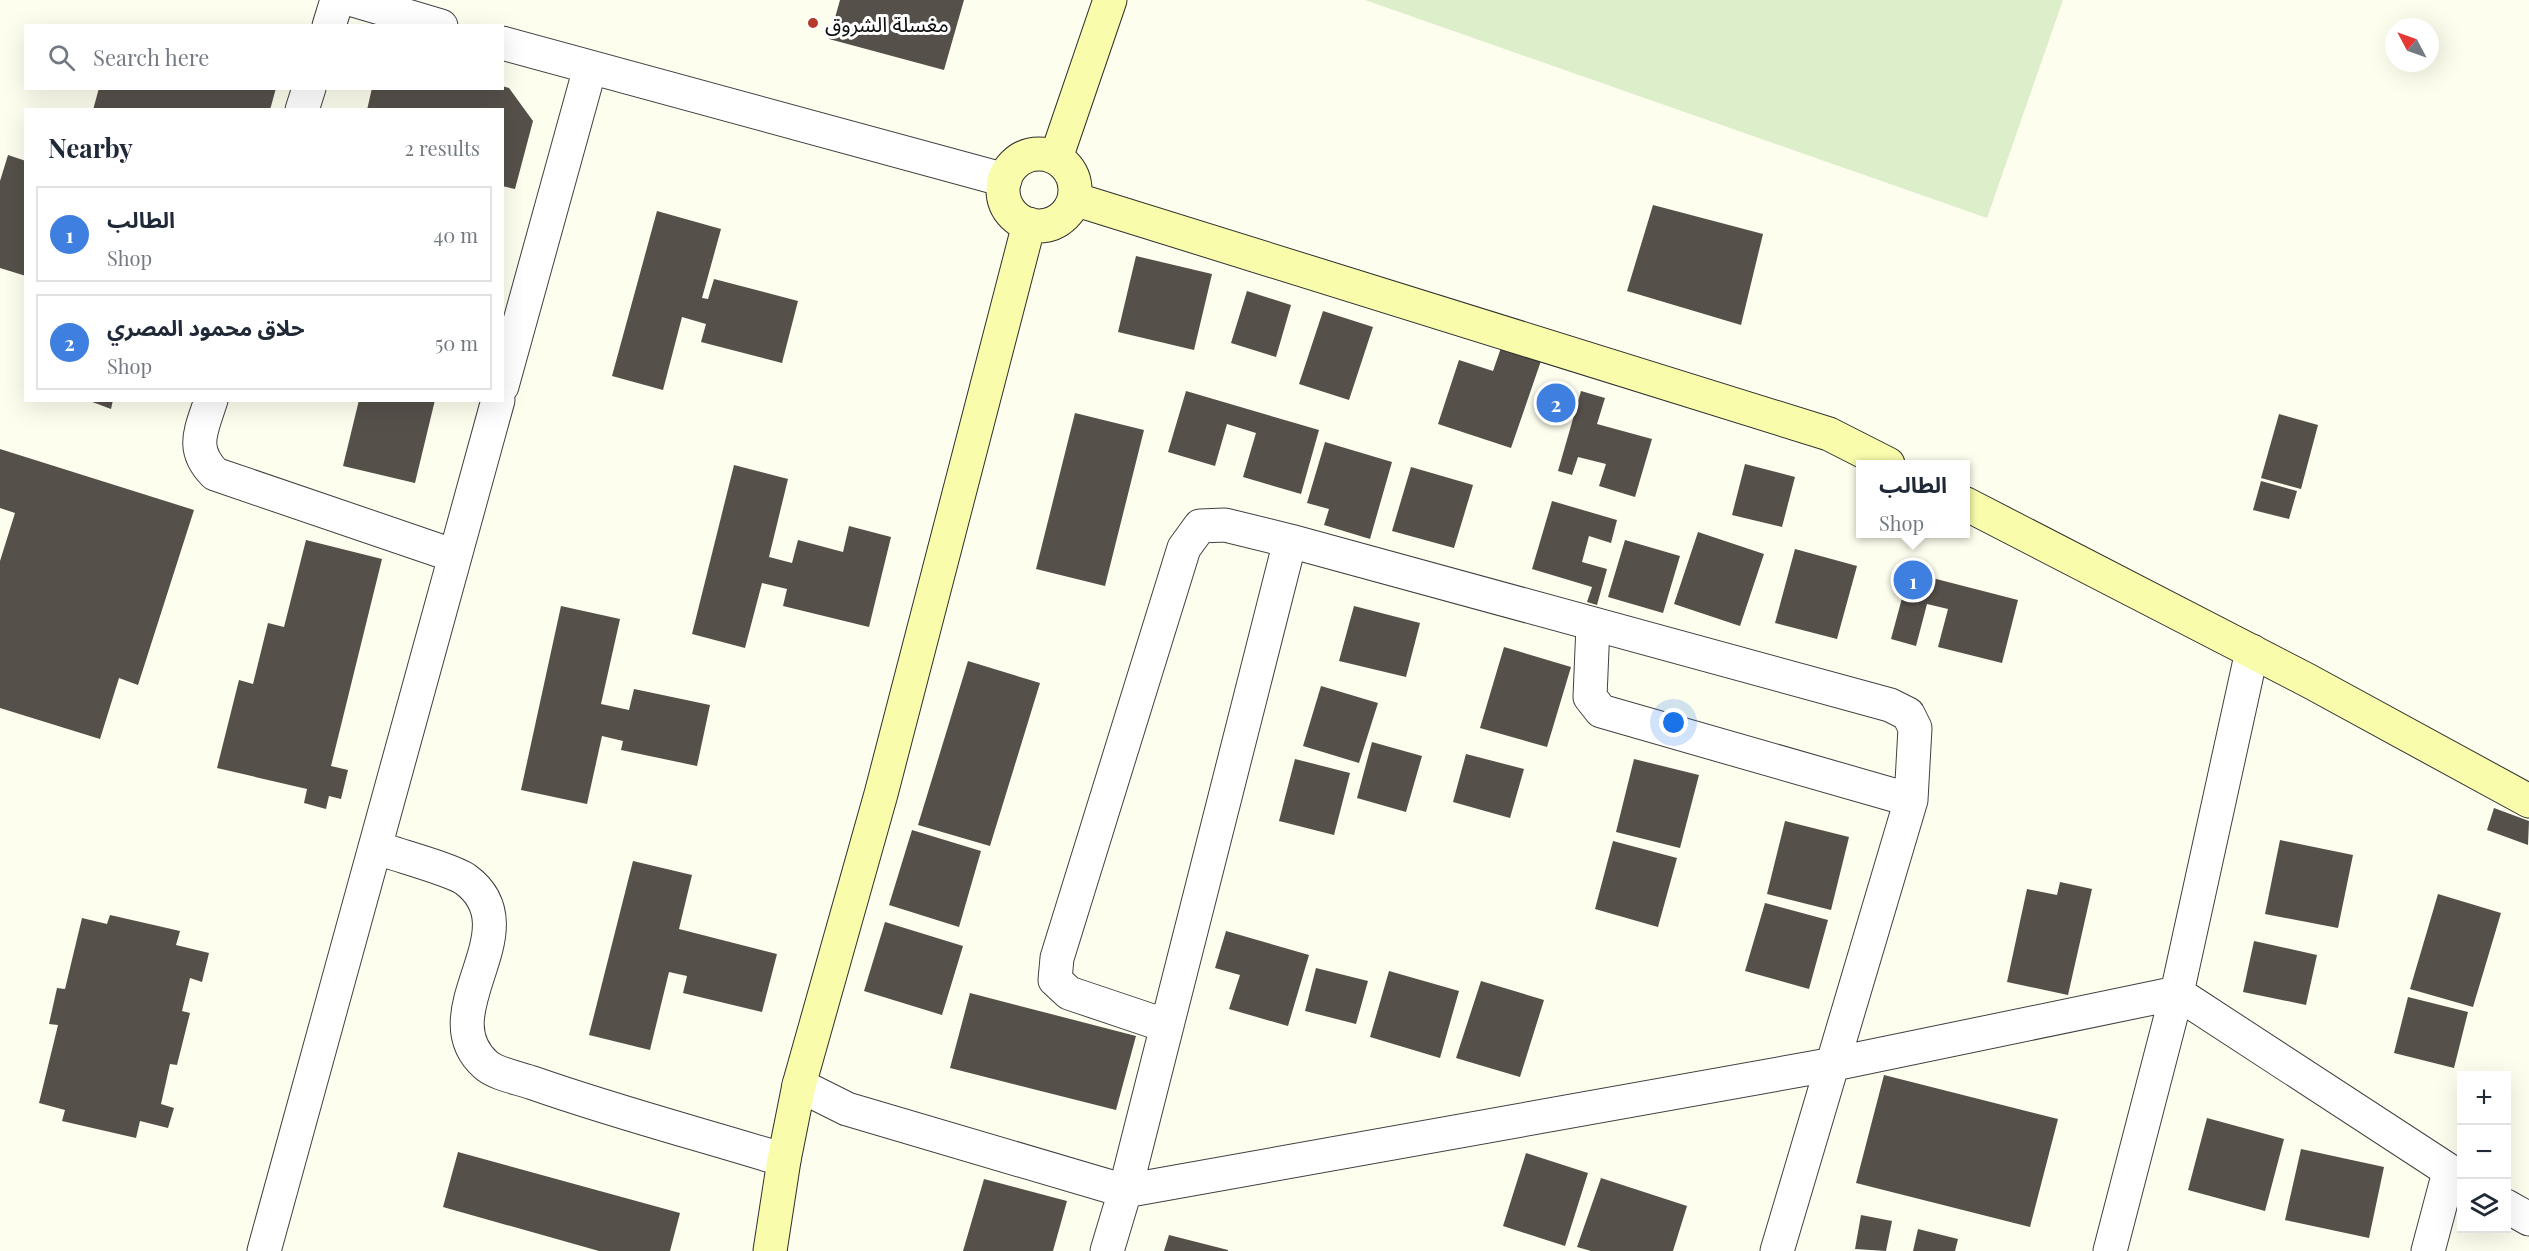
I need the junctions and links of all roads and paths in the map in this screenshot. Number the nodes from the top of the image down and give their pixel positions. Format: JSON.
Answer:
{"nodes":[{"id":1,"x":337,"y":0,"type":"edge"},
{"id":2,"x":353,"y":0,"type":"edge"},
{"id":3,"x":1110,"y":0,"type":"edge"},
{"id":4,"x":330,"y":24,"type":"edge"},
{"id":5,"x":434,"y":24,"type":"edge"},
{"id":6,"x":504,"y":44,"type":"edge"},
{"id":7,"x":590,"y":68,"type":"junction"},
{"id":8,"x":308,"y":90,"type":"edge"},
{"id":9,"x":303,"y":108,"type":"edge"},
{"id":10,"x":1056,"y":158,"type":"junction"},
{"id":11,"x":1005,"y":180,"type":"junction"},
{"id":12,"x":1074,"y":199,"type":"junction"},
{"id":13,"x":1029,"y":224,"type":"junction"},
{"id":14,"x":504,"y":379,"type":"edge"},
{"id":15,"x":210,"y":402,"type":"edge"},
{"id":16,"x":497,"y":402,"type":"edge"},
{"id":17,"x":1878,"y":460,"type":"edge"},
{"id":18,"x":1970,"y":507,"type":"edge"},
{"id":19,"x":1290,"y":541,"type":"junction"},
{"id":20,"x":455,"y":556,"type":"junction"},
{"id":21,"x":1593,"y":625,"type":"junction"},
{"id":22,"x":2252,"y":651,"type":"junction"},
{"id":23,"x":1911,"y":800,"type":"junction"},
{"id":24,"x":2529,"y":801,"type":"edge"},
{"id":25,"x":375,"y":848,"type":"junction"},
{"id":26,"x":2177,"y":993,"type":"junction"},
{"id":27,"x":1167,"y":1026,"type":"junction"},
{"id":28,"x":1834,"y":1064,"type":"junction"},
{"id":29,"x":799,"y":1085,"type":"junction"},
{"id":30,"x":784,"y":1160,"type":"junction"},
{"id":31,"x":2455,"y":1176,"type":"edge"},
{"id":32,"x":1125,"y":1191,"type":"junction"},
{"id":33,"x":2511,"y":1209,"type":"edge"},
{"id":34,"x":2529,"y":1219,"type":"edge"},
{"id":35,"x":264,"y":1251,"type":"edge"},
{"id":36,"x":770,"y":1251,"type":"edge"},
{"id":37,"x":1107,"y":1251,"type":"edge"},
{"id":38,"x":1777,"y":1251,"type":"edge"},
{"id":39,"x":2110,"y":1251,"type":"edge"},
{"id":40,"x":2427,"y":1251,"type":"edge"}],
"edges":[{"from":1,"to":4,"type":"street"},
{"from":2,"to":5,"type":"street"},
{"from":3,"to":10,"type":"street"},
{"from":6,"to":7,"type":"street"},
{"from":7,"to":11,"type":"street"},
{"from":7,"to":14,"type":"street"},
{"from":8,"to":9,"type":"street"},
{"from":10,"to":11,"type":"street"},
{"from":10,"to":12,"type":"street"},
{"from":11,"to":13,"type":"street"},
{"from":12,"to":13,"type":"street"},
{"from":12,"to":17,"type":"street"},
{"from":13,"to":29,"type":"street"},
{"from":15,"to":20,"type":"street"},
{"from":16,"to":20,"type":"street"},
{"from":18,"to":22,"type":"street"},
{"from":19,"to":21,"type":"street"},
{"from":19,"to":27,"type":"street"},
{"from":19,"to":27,"type":"street"},
{"from":20,"to":25,"type":"street"},
{"from":21,"to":23,"type":"street"},
{"from":21,"to":23,"type":"street"},
{"from":22,"to":24,"type":"street"},
{"from":22,"to":26,"type":"street"},
{"from":23,"to":28,"type":"street"},
{"from":25,"to":30,"type":"street"},
{"from":25,"to":35,"type":"street"},
{"from":26,"to":28,"type":"street"},
{"from":26,"to":31,"type":"street"},
{"from":26,"to":39,"type":"street"},
{"from":27,"to":32,"type":"street"},
{"from":28,"to":32,"type":"street"},
{"from":28,"to":38,"type":"street"},
{"from":29,"to":30,"type":"street"},
{"from":29,"to":32,"type":"street"},
{"from":30,"to":36,"type":"street"},
{"from":31,"to":40,"type":"street"},
{"from":32,"to":37,"type":"street"},
{"from":33,"to":34,"type":"street"}]}
